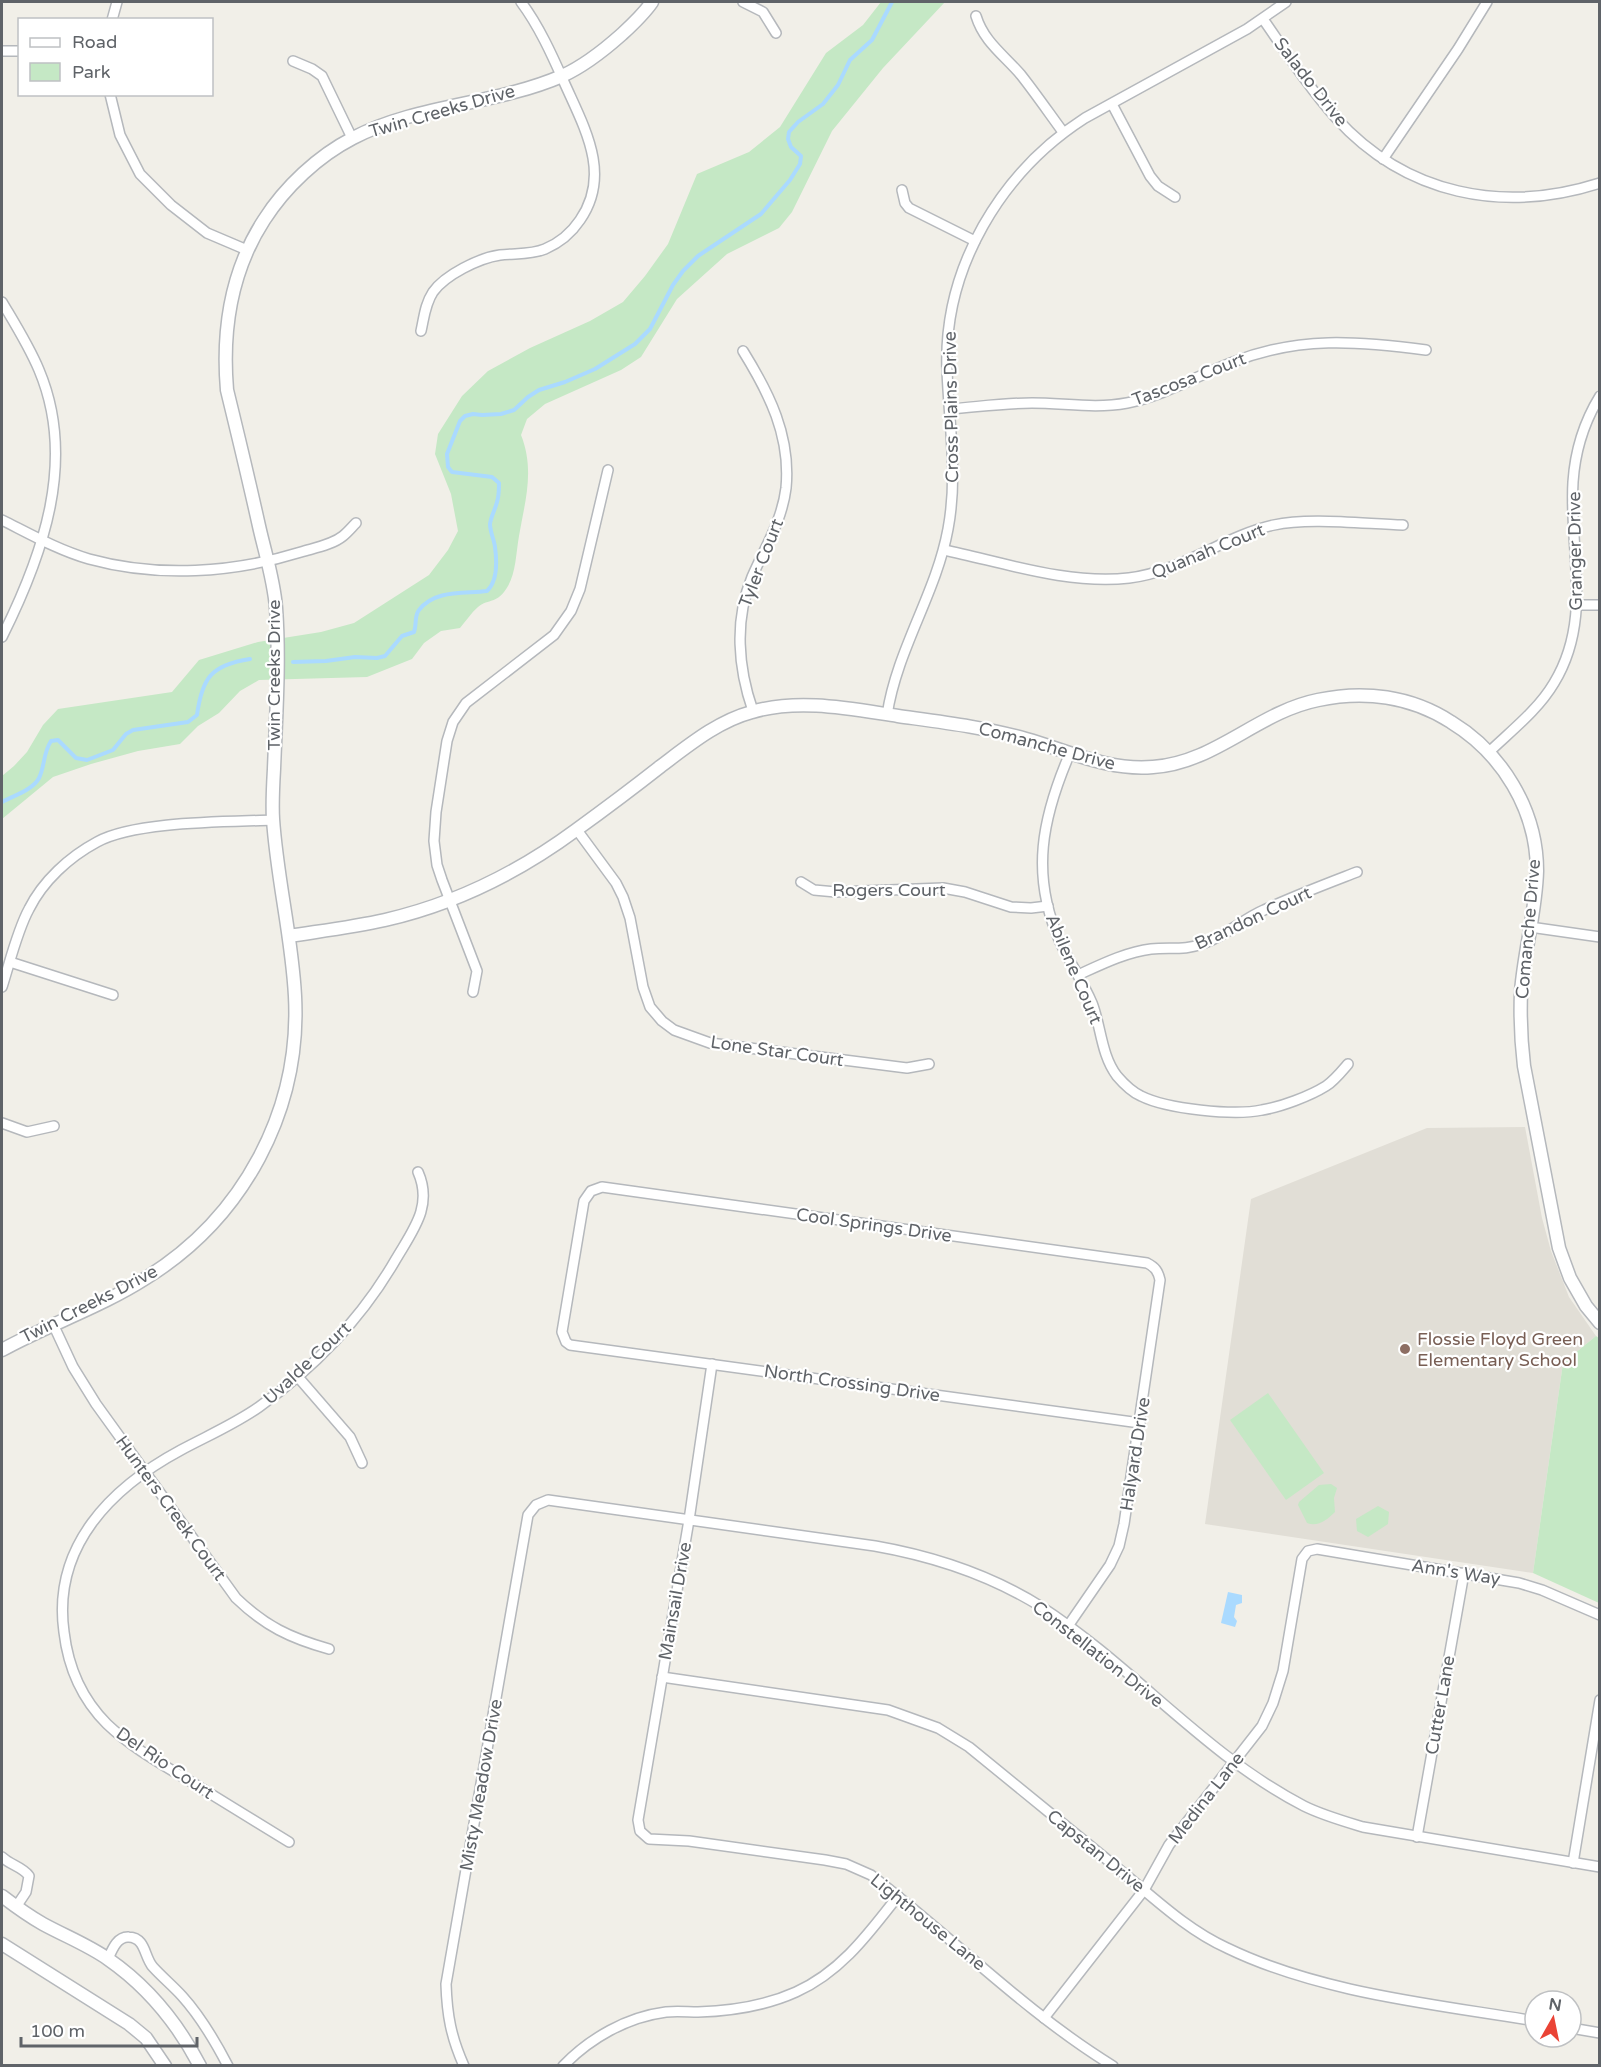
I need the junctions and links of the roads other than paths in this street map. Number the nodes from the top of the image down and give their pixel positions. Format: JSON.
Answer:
{"nodes":[{"id":1,"x":117,"y":2,"type":"edge"},
{"id":2,"x":521,"y":2,"type":"edge"},
{"id":3,"x":652,"y":2,"type":"edge"},
{"id":4,"x":743,"y":2,"type":"edge"},
{"id":5,"x":1286,"y":2,"type":"edge"},
{"id":6,"x":1487,"y":2,"type":"edge"},
{"id":7,"x":976,"y":16,"type":"dead end"},
{"id":8,"x":113,"y":18,"type":"edge"},
{"id":9,"x":1263,"y":19,"type":"junction"},
{"id":10,"x":776,"y":33,"type":"dead end"},
{"id":11,"x":2,"y":51,"type":"edge"},
{"id":12,"x":18,"y":51,"type":"edge"},
{"id":13,"x":293,"y":61,"type":"dead end"},
{"id":14,"x":561,"y":76,"type":"junction"},
{"id":15,"x":110,"y":96,"type":"edge"},
{"id":16,"x":1112,"y":104,"type":"junction"},
{"id":17,"x":1063,"y":132,"type":"junction"},
{"id":18,"x":352,"y":138,"type":"junction"},
{"id":19,"x":1383,"y":159,"type":"junction"},
{"id":20,"x":1599,"y":183,"type":"edge"},
{"id":21,"x":902,"y":190,"type":"dead end"},
{"id":22,"x":1175,"y":197,"type":"dead end"},
{"id":23,"x":975,"y":241,"type":"junction"},
{"id":24,"x":247,"y":250,"type":"junction"},
{"id":25,"x":2,"y":302,"type":"edge"},
{"id":26,"x":421,"y":331,"type":"dead end"},
{"id":27,"x":1426,"y":350,"type":"dead end"},
{"id":28,"x":743,"y":351,"type":"dead end"},
{"id":29,"x":1599,"y":396,"type":"edge"},
{"id":30,"x":950,"y":409,"type":"junction"},
{"id":31,"x":608,"y":470,"type":"dead end"},
{"id":32,"x":2,"y":520,"type":"edge"},
{"id":33,"x":356,"y":523,"type":"dead end"},
{"id":34,"x":1403,"y":525,"type":"dead end"},
{"id":35,"x":42,"y":541,"type":"junction"},
{"id":36,"x":944,"y":550,"type":"junction"},
{"id":37,"x":267,"y":561,"type":"junction"},
{"id":38,"x":1578,"y":605,"type":"junction"},
{"id":39,"x":1599,"y":605,"type":"edge"},
{"id":40,"x":2,"y":637,"type":"edge"},
{"id":41,"x":753,"y":711,"type":"junction"},
{"id":42,"x":887,"y":714,"type":"junction"},
{"id":43,"x":1489,"y":752,"type":"junction"},
{"id":44,"x":1070,"y":753,"type":"junction"},
{"id":45,"x":273,"y":820,"type":"junction"},
{"id":46,"x":577,"y":830,"type":"junction"},
{"id":47,"x":1357,"y":872,"type":"dead end"},
{"id":48,"x":801,"y":882,"type":"dead end"},
{"id":49,"x":450,"y":900,"type":"junction"},
{"id":50,"x":1048,"y":906,"type":"junction"},
{"id":51,"x":1530,"y":927,"type":"junction"},
{"id":52,"x":289,"y":936,"type":"junction"},
{"id":53,"x":1599,"y":938,"type":"edge"},
{"id":54,"x":10,"y":962,"type":"junction"},
{"id":55,"x":1078,"y":975,"type":"junction"},
{"id":56,"x":2,"y":987,"type":"edge"},
{"id":57,"x":473,"y":992,"type":"dead end"},
{"id":58,"x":113,"y":995,"type":"dead end"},
{"id":59,"x":929,"y":1064,"type":"dead end"},
{"id":60,"x":1348,"y":1064,"type":"dead end"},
{"id":61,"x":2,"y":1123,"type":"edge"},
{"id":62,"x":54,"y":1126,"type":"dead end"},
{"id":63,"x":418,"y":1172,"type":"dead end"},
{"id":64,"x":1156,"y":1269,"type":"joint"},
{"id":65,"x":1599,"y":1323,"type":"edge"},
{"id":66,"x":53,"y":1324,"type":"junction"},
{"id":67,"x":566,"y":1342,"type":"joint"},
{"id":68,"x":2,"y":1350,"type":"edge"},
{"id":69,"x":712,"y":1364,"type":"junction"},
{"id":70,"x":297,"y":1377,"type":"junction"},
{"id":71,"x":1140,"y":1423,"type":"junction"},
{"id":72,"x":362,"y":1463,"type":"dead end"},
{"id":73,"x":146,"y":1472,"type":"junction"},
{"id":74,"x":536,"y":1505,"type":"joint"},
{"id":75,"x":689,"y":1520,"type":"junction"},
{"id":76,"x":1308,"y":1551,"type":"joint"},
{"id":77,"x":1464,"y":1573,"type":"junction"},
{"id":78,"x":1599,"y":1615,"type":"edge"},
{"id":79,"x":1068,"y":1626,"type":"junction"},
{"id":80,"x":329,"y":1649,"type":"dead end"},
{"id":81,"x":662,"y":1677,"type":"junction"},
{"id":82,"x":1599,"y":1700,"type":"edge"},
{"id":83,"x":1235,"y":1763,"type":"junction"},
{"id":84,"x":644,"y":1836,"type":"joint"},
{"id":85,"x":1417,"y":1837,"type":"junction"},
{"id":86,"x":289,"y":1842,"type":"dead end"},
{"id":87,"x":2,"y":1857,"type":"edge"},
{"id":88,"x":1573,"y":1863,"type":"junction"},
{"id":89,"x":1599,"y":1868,"type":"edge"},
{"id":90,"x":1144,"y":1890,"type":"junction"},
{"id":91,"x":2,"y":1896,"type":"edge"},
{"id":92,"x":898,"y":1896,"type":"junction"},
{"id":93,"x":16,"y":1907,"type":"junction"},
{"id":94,"x":2,"y":1944,"type":"edge"},
{"id":95,"x":108,"y":1959,"type":"junction"},
{"id":96,"x":1044,"y":2018,"type":"junction"},
{"id":97,"x":1523,"y":2019,"type":"edge"},
{"id":98,"x":1583,"y":2030,"type":"edge"},
{"id":99,"x":1599,"y":2033,"type":"edge"},
{"id":100,"x":165,"y":2066,"type":"edge"},
{"id":101,"x":200,"y":2066,"type":"edge"},
{"id":102,"x":228,"y":2066,"type":"edge"},
{"id":103,"x":464,"y":2066,"type":"edge"},
{"id":104,"x":563,"y":2066,"type":"edge"},
{"id":105,"x":1113,"y":2066,"type":"edge"}],
"edges":[{"from":1,"to":8,"type":"street"},
{"from":2,"to":14,"type":"street"},
{"from":3,"to":14,"type":"street","name":"Twin Creeks Drive"},
{"from":4,"to":10,"type":"street"},
{"from":5,"to":9,"type":"street","name":"Cross Plains Drive"},
{"from":6,"to":19,"type":"street"},
{"from":7,"to":17,"type":"street"},
{"from":9,"to":16,"type":"street","name":"Cross Plains Drive"},
{"from":9,"to":19,"type":"street","name":"Salado Drive"},
{"from":11,"to":12,"type":"street"},
{"from":13,"to":18,"type":"street"},
{"from":14,"to":18,"type":"street","name":"Twin Creeks Drive"},
{"from":14,"to":26,"type":"street"},
{"from":15,"to":24,"type":"street"},
{"from":16,"to":17,"type":"street","name":"Cross Plains Drive"},
{"from":16,"to":22,"type":"street"},
{"from":17,"to":23,"type":"street","name":"Cross Plains Drive"},
{"from":18,"to":24,"type":"street","name":"Twin Creeks Drive"},
{"from":19,"to":20,"type":"street","name":"Salado Drive"},
{"from":21,"to":23,"type":"street"},
{"from":23,"to":30,"type":"street","name":"Cross Plains Drive"},
{"from":24,"to":37,"type":"street","name":"Twin Creeks Drive"},
{"from":25,"to":35,"type":"street"},
{"from":27,"to":30,"type":"street","name":"Tascosa Court"},
{"from":28,"to":41,"type":"street","name":"Tyler Court"},
{"from":29,"to":38,"type":"street","name":"Granger Drive"},
{"from":30,"to":36,"type":"street","name":"Cross Plains Drive"},
{"from":31,"to":49,"type":"street"},
{"from":32,"to":35,"type":"street"},
{"from":33,"to":37,"type":"street"},
{"from":34,"to":36,"type":"street","name":"Quanah Court"},
{"from":35,"to":37,"type":"street"},
{"from":35,"to":40,"type":"street"},
{"from":36,"to":42,"type":"street","name":"Cross Plains Drive"},
{"from":37,"to":45,"type":"street","name":"Twin Creeks Drive"},
{"from":38,"to":39,"type":"street"},
{"from":38,"to":43,"type":"street","name":"Granger Drive"},
{"from":41,"to":42,"type":"street","name":"Comanche Drive"},
{"from":41,"to":46,"type":"street","name":"Comanche Drive"},
{"from":42,"to":44,"type":"street","name":"Comanche Drive"},
{"from":43,"to":44,"type":"street","name":"Comanche Drive"},
{"from":43,"to":51,"type":"street","name":"Comanche Drive"},
{"from":44,"to":50,"type":"street","name":"Abilene Court"},
{"from":45,"to":52,"type":"street","name":"Twin Creeks Drive"},
{"from":45,"to":54,"type":"street"},
{"from":46,"to":49,"type":"street","name":"Comanche Drive"},
{"from":46,"to":59,"type":"street","name":"Lone Star Court"},
{"from":47,"to":55,"type":"street","name":"Brandon Court"},
{"from":48,"to":50,"type":"street","name":"Rogers Court"},
{"from":49,"to":52,"type":"street","name":"Comanche Drive"},
{"from":49,"to":57,"type":"street"},
{"from":50,"to":55,"type":"street","name":"Abilene Court"},
{"from":51,"to":53,"type":"street"},
{"from":51,"to":65,"type":"street","name":"Comanche Drive"},
{"from":52,"to":66,"type":"street","name":"Twin Creeks Drive"},
{"from":54,"to":56,"type":"street"},
{"from":54,"to":58,"type":"street"},
{"from":55,"to":60,"type":"street","name":"Abilene Court"},
{"from":61,"to":62,"type":"street"},
{"from":63,"to":70,"type":"street","name":"Uvalde Court"},
{"from":64,"to":67,"type":"street","name":"Cool Springs Drive"},
{"from":64,"to":71,"type":"street","name":"Halyard Drive"},
{"from":66,"to":68,"type":"street","name":"Twin Creeks Drive"},
{"from":66,"to":73,"type":"street","name":"Hunters Creek Court"},
{"from":67,"to":69,"type":"street","name":"North Crossing Drive"},
{"from":69,"to":71,"type":"street","name":"North Crossing Drive"},
{"from":69,"to":75,"type":"street","name":"Mainsail Drive"},
{"from":70,"to":72,"type":"street"},
{"from":70,"to":73,"type":"street","name":"Uvalde Court"},
{"from":71,"to":79,"type":"street","name":"Halyard Drive"},
{"from":73,"to":80,"type":"street","name":"Hunters Creek Court"},
{"from":73,"to":86,"type":"street","name":"Del Rio Court"},
{"from":74,"to":75,"type":"street","name":"Constellation Drive"},
{"from":74,"to":103,"type":"street","name":"Misty Meadow Drive"},
{"from":75,"to":79,"type":"street","name":"Constellation Drive"},
{"from":75,"to":81,"type":"street","name":"Mainsail Drive"},
{"from":76,"to":77,"type":"street","name":"Ann's Way"},
{"from":76,"to":83,"type":"street","name":"Medina Lane"},
{"from":77,"to":78,"type":"street","name":"Ann's Way"},
{"from":77,"to":85,"type":"street","name":"Cutter Lane"},
{"from":79,"to":83,"type":"street","name":"Constellation Drive"},
{"from":81,"to":84,"type":"street","name":"Mainsail Drive"},
{"from":81,"to":90,"type":"street","name":"Capstan Drive"},
{"from":82,"to":88,"type":"street"},
{"from":83,"to":85,"type":"street","name":"Constellation Drive"},
{"from":83,"to":90,"type":"street","name":"Medina Lane"},
{"from":84,"to":92,"type":"street","name":"Lighthouse Lane"},
{"from":85,"to":88,"type":"street","name":"Constellation Drive"},
{"from":87,"to":93,"type":"street"},
{"from":88,"to":89,"type":"street","name":"Constellation Drive"},
{"from":90,"to":96,"type":"street","name":"Medina Lane"},
{"from":90,"to":97,"type":"street","name":"Capstan Drive"},
{"from":91,"to":93,"type":"street"},
{"from":92,"to":96,"type":"street","name":"Lighthouse Lane"},
{"from":92,"to":104,"type":"street"},
{"from":93,"to":95,"type":"street"},
{"from":94,"to":100,"type":"street"},
{"from":95,"to":101,"type":"street"},
{"from":95,"to":102,"type":"street"},
{"from":96,"to":105,"type":"street","name":"Lighthouse Lane"},
{"from":98,"to":99,"type":"street"}]}
